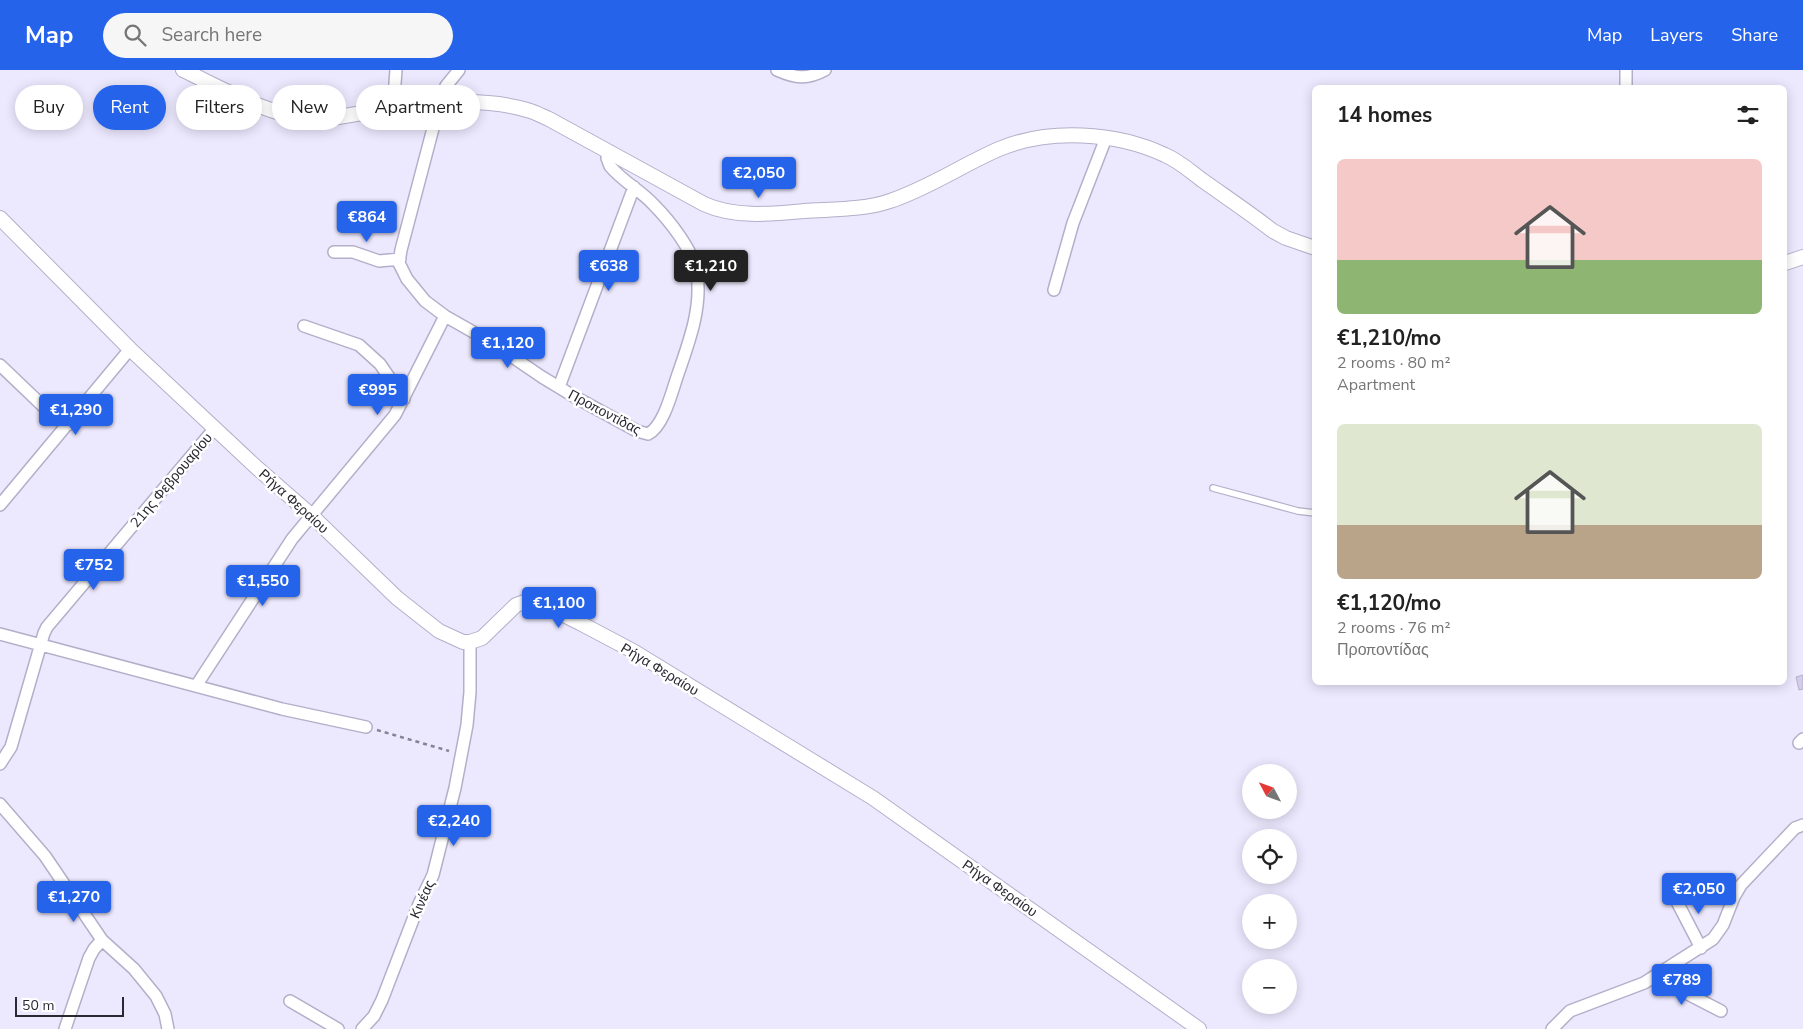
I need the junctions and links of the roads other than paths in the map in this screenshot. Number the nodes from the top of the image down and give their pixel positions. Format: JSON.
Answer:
{"nodes":[{"id":1,"x":183,"y":70,"type":"edge"},
{"id":2,"x":396,"y":70,"type":"edge"},
{"id":3,"x":459,"y":70,"type":"edge"},
{"id":4,"x":777,"y":70,"type":"edge"},
{"id":5,"x":825,"y":70,"type":"edge"},
{"id":6,"x":1626,"y":70,"type":"edge"},
{"id":7,"x":395,"y":85,"type":"edge"},
{"id":8,"x":447,"y":85,"type":"edge"},
{"id":9,"x":1626,"y":85,"type":"edge"},
{"id":10,"x":480,"y":103,"type":"edge"},
{"id":11,"x":356,"y":114,"type":"edge"},
{"id":12,"x":433,"y":130,"type":"edge"},
{"id":13,"x":1106,"y":138,"type":"junction"},
{"id":14,"x":609,"y":151,"type":"junction"},
{"id":15,"x":634,"y":187,"type":"junction"},
{"id":16,"x":0,"y":218,"type":"edge"},
{"id":17,"x":1312,"y":247,"type":"edge"},
{"id":18,"x":334,"y":252,"type":"dead end"},
{"id":19,"x":1803,"y":257,"type":"edge"},
{"id":20,"x":400,"y":261,"type":"junction"},
{"id":21,"x":1787,"y":261,"type":"edge"},
{"id":22,"x":1054,"y":290,"type":"dead end"},
{"id":23,"x":445,"y":316,"type":"junction"},
{"id":24,"x":304,"y":326,"type":"dead end"},
{"id":25,"x":130,"y":349,"type":"junction"},
{"id":26,"x":0,"y":365,"type":"edge"},
{"id":27,"x":559,"y":387,"type":"junction"},
{"id":28,"x":404,"y":399,"type":"junction"},
{"id":29,"x":68,"y":425,"type":"junction"},
{"id":30,"x":215,"y":428,"type":"junction"},
{"id":31,"x":1213,"y":488,"type":"dead end"},
{"id":32,"x":0,"y":505,"type":"edge"},
{"id":33,"x":1312,"y":513,"type":"edge"},
{"id":34,"x":311,"y":515,"type":"junction"},
{"id":35,"x":0,"y":634,"type":"edge"},
{"id":36,"x":470,"y":642,"type":"junction"},
{"id":37,"x":40,"y":646,"type":"junction"},
{"id":38,"x":196,"y":686,"type":"junction"},
{"id":39,"x":366,"y":727,"type":"road end"},
{"id":40,"x":0,"y":764,"type":"edge"},
{"id":41,"x":0,"y":804,"type":"edge"},
{"id":42,"x":1803,"y":825,"type":"edge"},
{"id":43,"x":1673,"y":894,"type":"dead end"},
{"id":44,"x":102,"y":940,"type":"junction"},
{"id":45,"x":1701,"y":948,"type":"junction"},
{"id":46,"x":1655,"y":977,"type":"junction"},
{"id":47,"x":290,"y":1001,"type":"dead end"},
{"id":48,"x":1721,"y":1011,"type":"dead end"},
{"id":49,"x":65,"y":1029,"type":"edge"},
{"id":50,"x":168,"y":1029,"type":"edge"},
{"id":51,"x":338,"y":1029,"type":"edge"},
{"id":52,"x":362,"y":1029,"type":"edge"},
{"id":53,"x":1200,"y":1029,"type":"edge"},
{"id":54,"x":1552,"y":1029,"type":"edge"}],
"edges":[{"from":1,"to":11,"type":"street"},
{"from":2,"to":7,"type":"street"},
{"from":3,"to":8,"type":"street"},
{"from":4,"to":5,"type":"street"},
{"from":6,"to":9,"type":"street"},
{"from":10,"to":14,"type":"street"},
{"from":12,"to":20,"type":"street"},
{"from":13,"to":14,"type":"street"},
{"from":13,"to":17,"type":"street"},
{"from":13,"to":22,"type":"street"},
{"from":14,"to":15,"type":"street"},
{"from":15,"to":27,"type":"street"},
{"from":15,"to":27,"type":"street","name":"Προποντίδας"},
{"from":16,"to":25,"type":"street","name":"Ρήγα Φεραίου"},
{"from":18,"to":20,"type":"street"},
{"from":19,"to":21,"type":"street"},
{"from":20,"to":23,"type":"street","name":"Προποντίδας"},
{"from":23,"to":27,"type":"street","name":"Προποντίδας"},
{"from":23,"to":28,"type":"street"},
{"from":24,"to":28,"type":"street"},
{"from":25,"to":29,"type":"street"},
{"from":25,"to":30,"type":"street","name":"Ρήγα Φεραίου"},
{"from":26,"to":29,"type":"street"},
{"from":28,"to":34,"type":"street"},
{"from":29,"to":32,"type":"street"},
{"from":30,"to":34,"type":"street","name":"Ρήγα Φεραίου"},
{"from":30,"to":37,"type":"street","name":"21ης Φεβρουαρίου"},
{"from":31,"to":33,"type":"lane"},
{"from":34,"to":36,"type":"street","name":"Ρήγα Φεραίου"},
{"from":34,"to":38,"type":"street"},
{"from":35,"to":37,"type":"street"},
{"from":36,"to":52,"type":"street","name":"Κινέας"},
{"from":36,"to":53,"type":"street","name":"Ρήγα Φεραίου"},
{"from":37,"to":38,"type":"street"},
{"from":37,"to":40,"type":"street","name":"21ης Φεβρουαρίου"},
{"from":38,"to":39,"type":"street"},
{"from":41,"to":44,"type":"street"},
{"from":42,"to":45,"type":"street"},
{"from":43,"to":45,"type":"street"},
{"from":44,"to":49,"type":"street"},
{"from":44,"to":50,"type":"street"},
{"from":45,"to":46,"type":"street"},
{"from":46,"to":48,"type":"street"},
{"from":46,"to":54,"type":"street"},
{"from":47,"to":51,"type":"street"}]}
